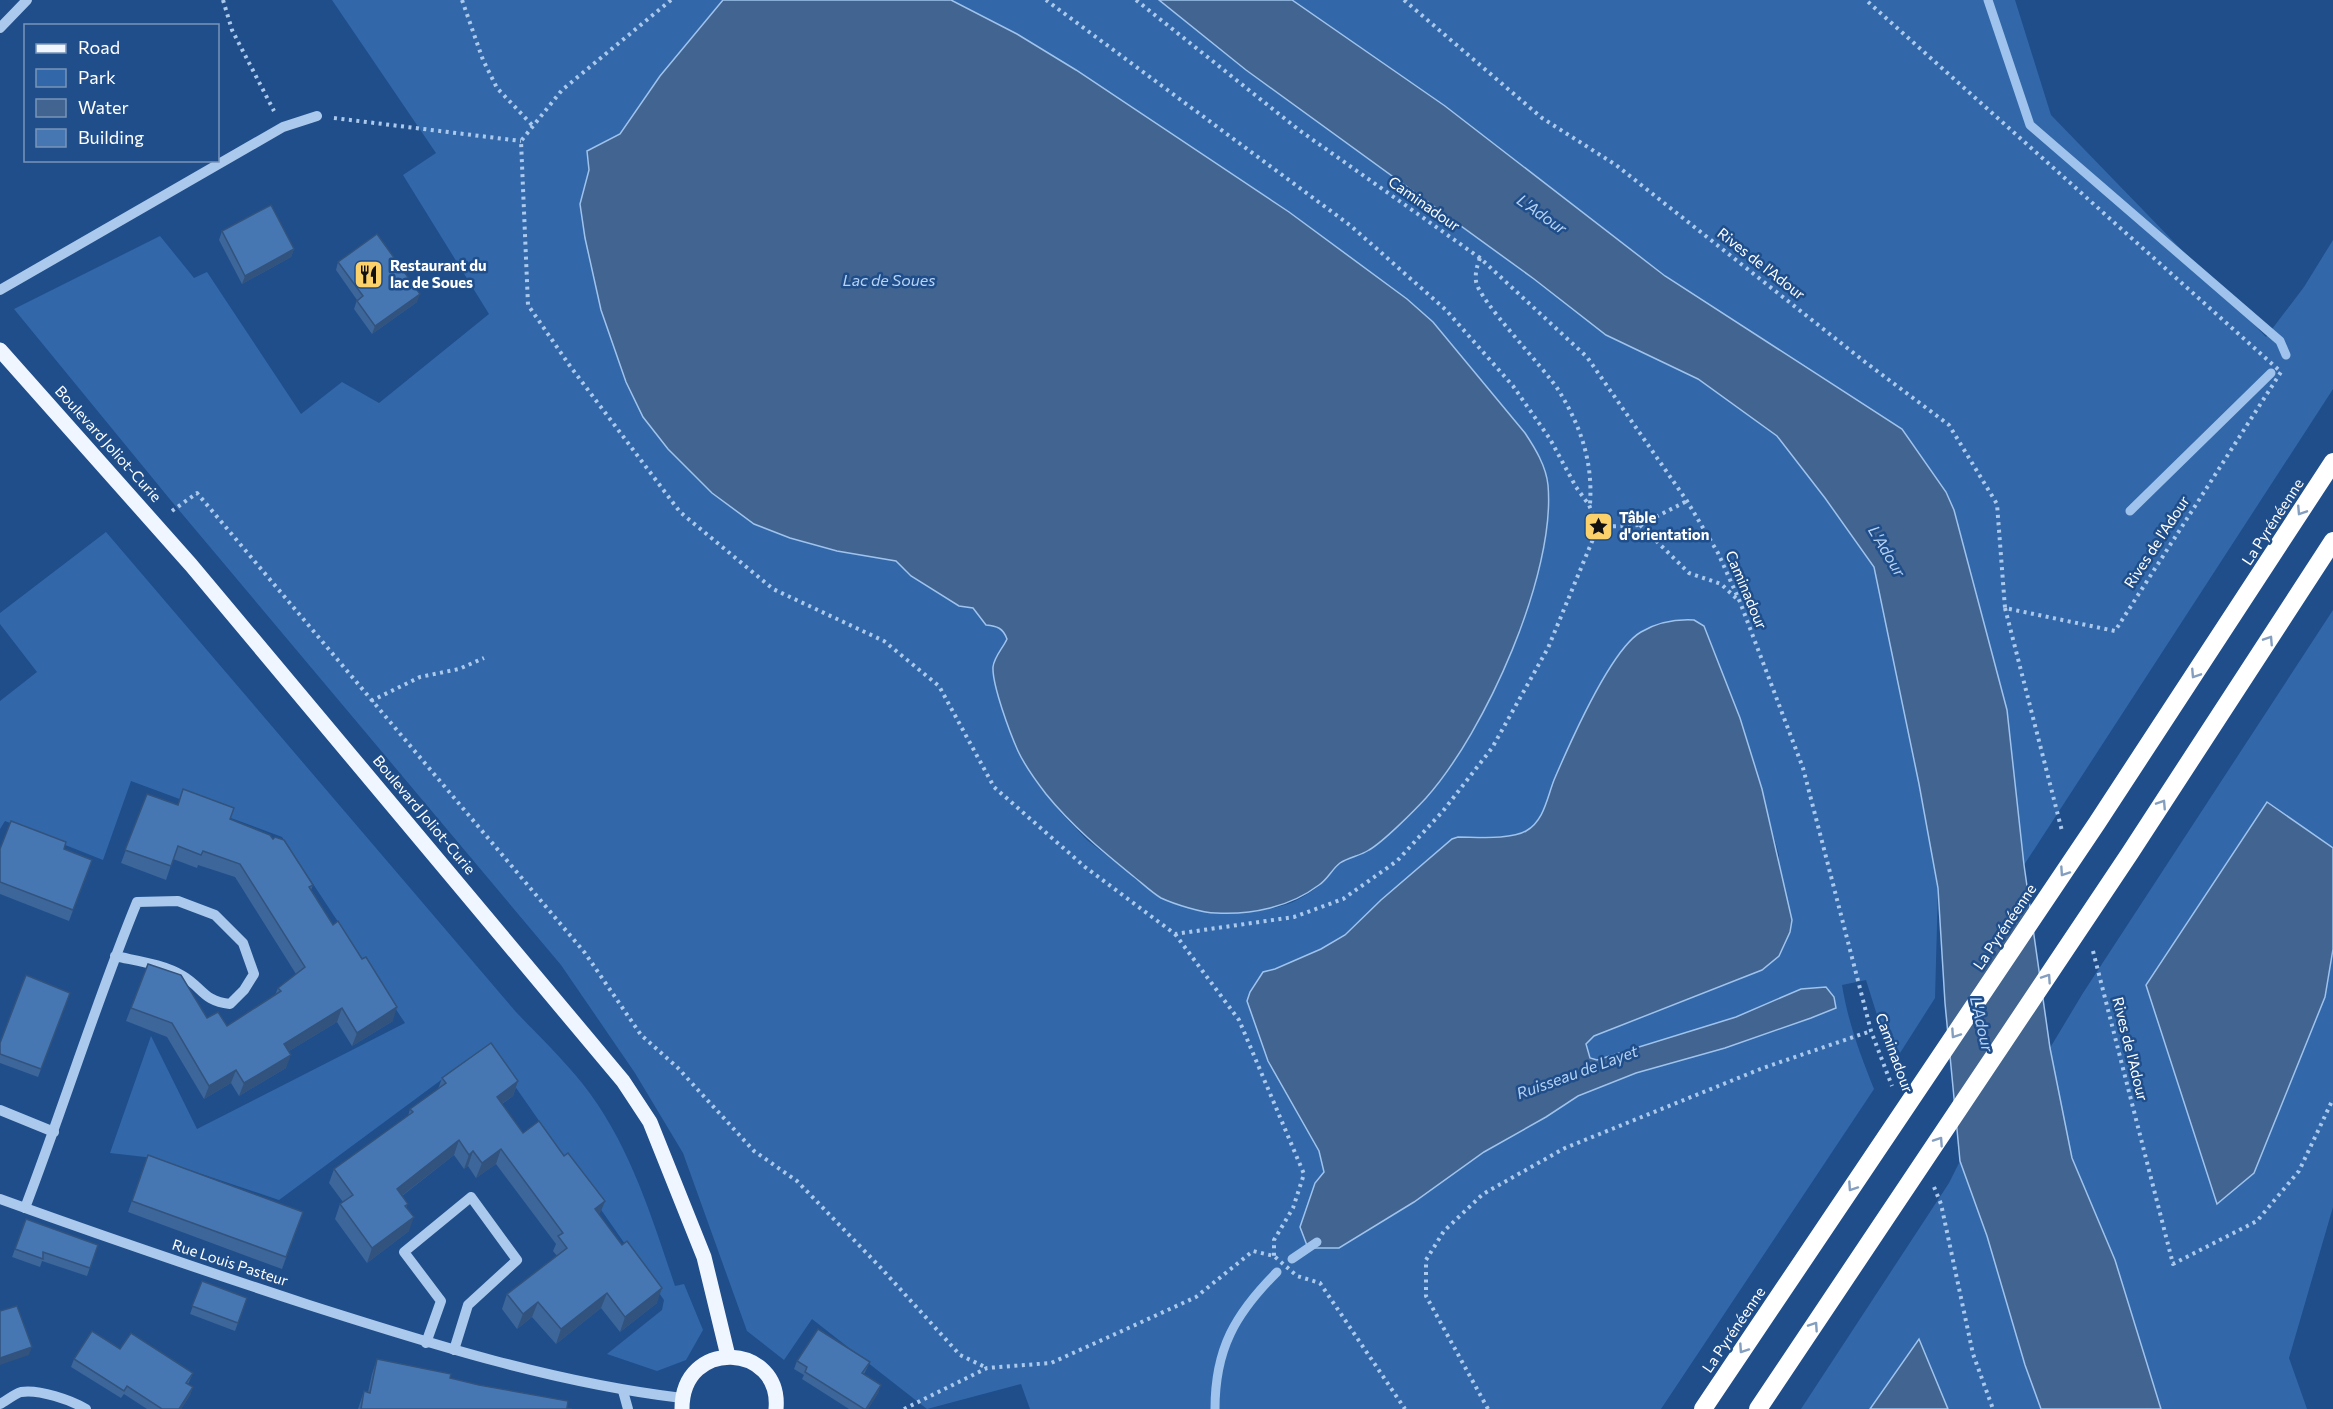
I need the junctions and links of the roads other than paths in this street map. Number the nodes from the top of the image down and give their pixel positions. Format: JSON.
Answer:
{"nodes":[{"id":1,"x":27,"y":0,"type":"edge"},
{"id":2,"x":0,"y":28,"type":"edge"},
{"id":3,"x":317,"y":116,"type":"road end"},
{"id":4,"x":0,"y":290,"type":"edge"},
{"id":5,"x":0,"y":350,"type":"edge"},
{"id":6,"x":2333,"y":462,"type":"edge"},
{"id":7,"x":2333,"y":541,"type":"edge"},
{"id":8,"x":115,"y":956,"type":"junction"},
{"id":9,"x":0,"y":1110,"type":"edge"},
{"id":10,"x":54,"y":1132,"type":"junction"},
{"id":11,"x":0,"y":1198,"type":"edge"},
{"id":12,"x":25,"y":1208,"type":"junction"},
{"id":13,"x":426,"y":1343,"type":"junction"},
{"id":14,"x":454,"y":1350,"type":"junction"},
{"id":15,"x":728,"y":1356,"type":"junction"},
{"id":16,"x":623,"y":1391,"type":"junction"},
{"id":17,"x":682,"y":1403,"type":"edge"},
{"id":18,"x":0,"y":1404,"type":"edge"},
{"id":19,"x":86,"y":1409,"type":"edge"},
{"id":20,"x":628,"y":1409,"type":"edge"},
{"id":21,"x":776,"y":1409,"type":"edge"},
{"id":22,"x":1702,"y":1409,"type":"edge"},
{"id":23,"x":1758,"y":1409,"type":"edge"}],
"edges":[{"from":1,"to":2,"type":"street"},
{"from":3,"to":4,"type":"street"},
{"from":5,"to":15,"type":"main road","name":"Boulevard Joliot-Curie"},
{"from":6,"to":22,"type":"highway","name":"La Pyrénéenne","one_way":true},
{"from":23,"to":7,"type":"highway","one_way":true},
{"from":8,"to":8,"type":"street"},
{"from":8,"to":10,"type":"street"},
{"from":9,"to":10,"type":"street"},
{"from":10,"to":12,"type":"street"},
{"from":11,"to":12,"type":"street","name":"Rue Louis Pasteur"},
{"from":12,"to":13,"type":"street","name":"Rue Louis Pasteur"},
{"from":13,"to":14,"type":"street","name":"Rue Louis Pasteur"},
{"from":13,"to":14,"type":"street"},
{"from":14,"to":16,"type":"street","name":"Rue Louis Pasteur"},
{"from":15,"to":17,"type":"main road"},
{"from":15,"to":21,"type":"main road"},
{"from":16,"to":17,"type":"street","name":"Rue Louis Pasteur"},
{"from":16,"to":20,"type":"street"},
{"from":18,"to":19,"type":"street"}]}
